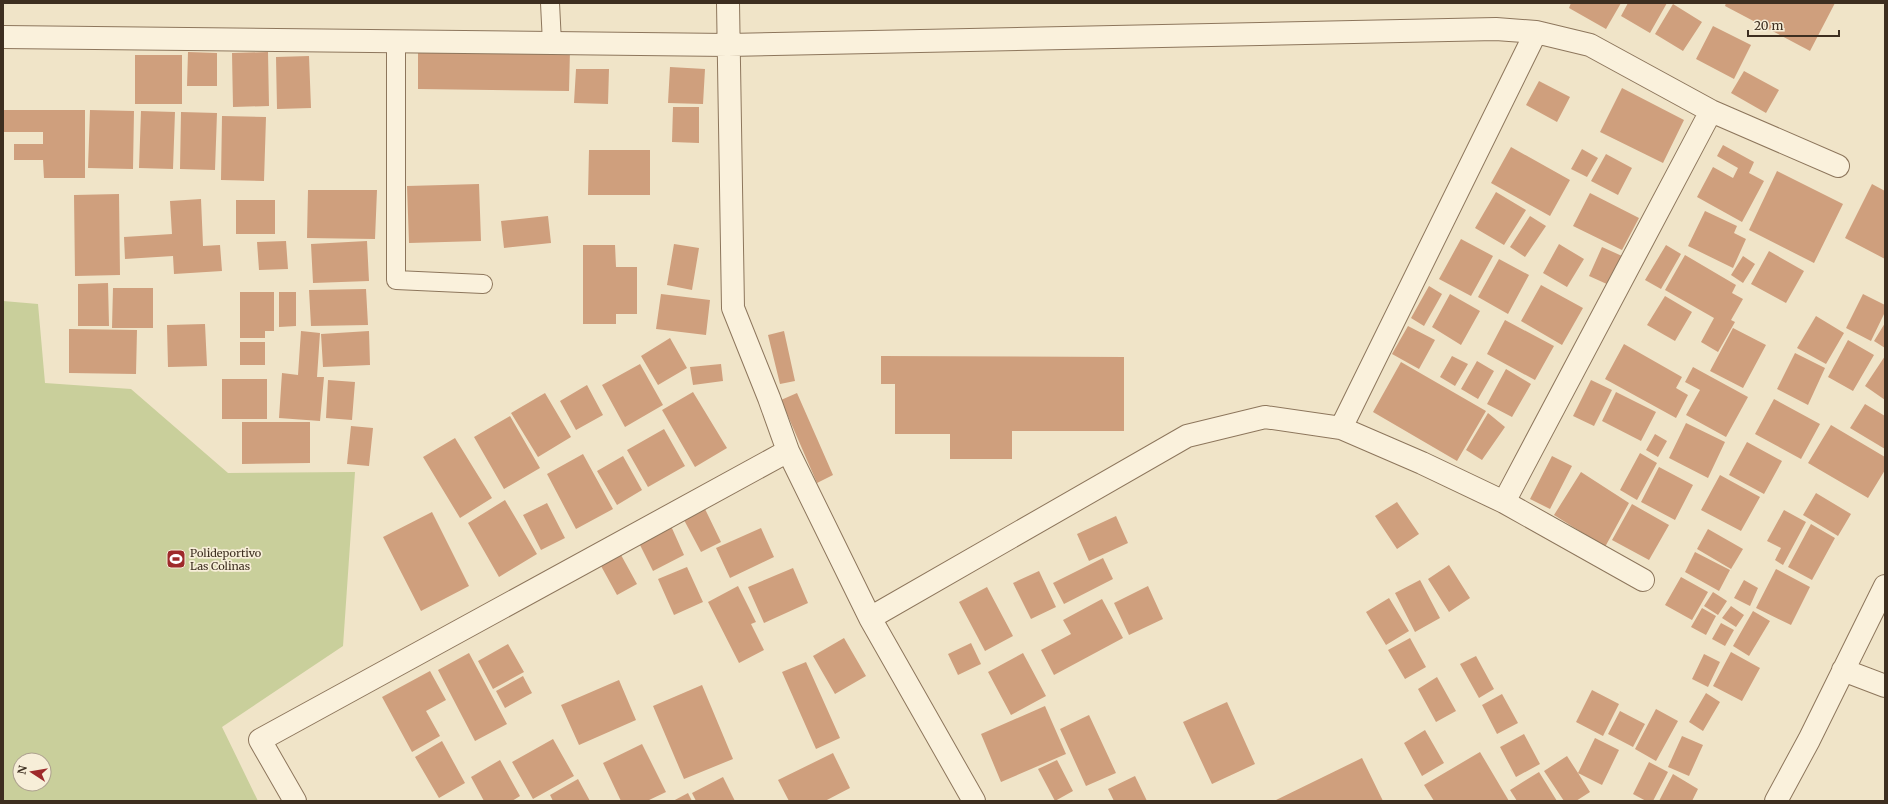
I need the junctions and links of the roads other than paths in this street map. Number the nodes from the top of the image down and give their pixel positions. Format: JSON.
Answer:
{"nodes":[{"id":1,"x":550,"y":3,"type":"edge"},
{"id":2,"x":728,"y":3,"type":"edge"},
{"id":3,"x":1536,"y":32,"type":"junction"},
{"id":4,"x":3,"y":37,"type":"edge"},
{"id":5,"x":396,"y":41,"type":"junction"},
{"id":6,"x":552,"y":43,"type":"junction"},
{"id":7,"x":728,"y":45,"type":"junction"},
{"id":8,"x":1710,"y":111,"type":"junction"},
{"id":9,"x":1838,"y":166,"type":"dead end"},
{"id":10,"x":483,"y":284,"type":"dead end"},
{"id":11,"x":1341,"y":428,"type":"junction"},
{"id":12,"x":788,"y":451,"type":"junction"},
{"id":13,"x":1504,"y":502,"type":"junction"},
{"id":14,"x":1643,"y":580,"type":"dead end"},
{"id":15,"x":1885,"y":586,"type":"edge"},
{"id":16,"x":870,"y":618,"type":"junction"},
{"id":17,"x":1842,"y":670,"type":"junction"},
{"id":18,"x":1885,"y":686,"type":"edge"},
{"id":19,"x":295,"y":801,"type":"edge"},
{"id":20,"x":974,"y":801,"type":"edge"},
{"id":21,"x":1776,"y":801,"type":"edge"}],
"edges":[{"from":1,"to":6,"type":"lane"},
{"from":2,"to":7,"type":"street"},
{"from":3,"to":7,"type":"street"},
{"from":3,"to":8,"type":"street"},
{"from":3,"to":11,"type":"street"},
{"from":4,"to":5,"type":"street"},
{"from":5,"to":6,"type":"street"},
{"from":5,"to":10,"type":"lane"},
{"from":6,"to":7,"type":"street"},
{"from":7,"to":12,"type":"street"},
{"from":8,"to":9,"type":"street"},
{"from":8,"to":13,"type":"street"},
{"from":11,"to":13,"type":"street"},
{"from":11,"to":16,"type":"street"},
{"from":12,"to":16,"type":"street"},
{"from":12,"to":19,"type":"street"},
{"from":13,"to":14,"type":"street"},
{"from":15,"to":17,"type":"street"},
{"from":16,"to":20,"type":"street"},
{"from":17,"to":18,"type":"street"},
{"from":17,"to":21,"type":"street"}]}
